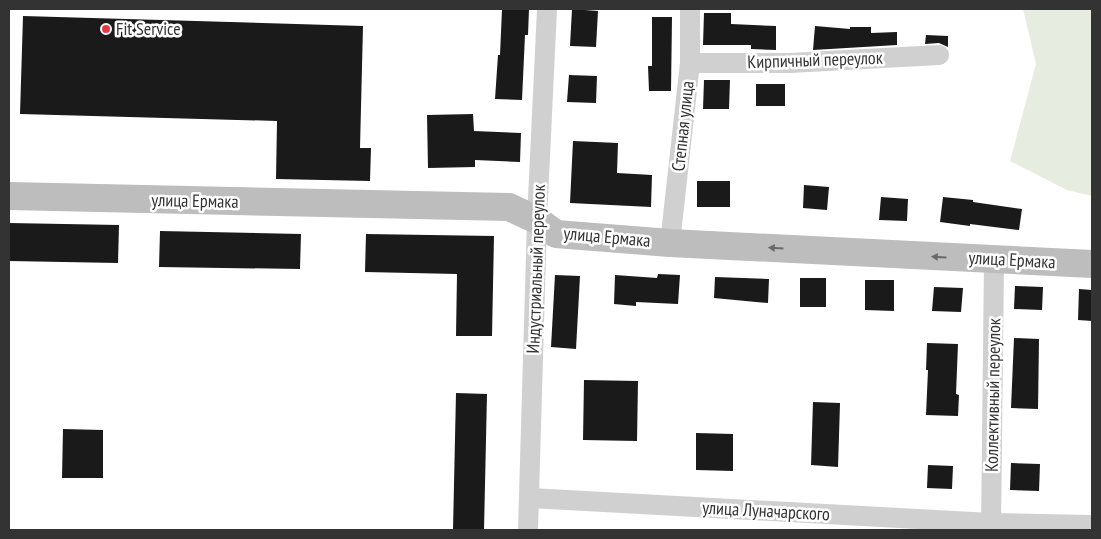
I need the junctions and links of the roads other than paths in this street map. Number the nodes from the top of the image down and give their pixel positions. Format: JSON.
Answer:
{"nodes":[{"id":1,"x":547,"y":9,"type":"edge"},
{"id":2,"x":690,"y":9,"type":"edge"},
{"id":3,"x":940,"y":55,"type":"dead end"},
{"id":4,"x":690,"y":63,"type":"junction"},
{"id":5,"x":9,"y":196,"type":"edge"},
{"id":6,"x":537,"y":220,"type":"junction"},
{"id":7,"x":670,"y":243,"type":"junction"},
{"id":8,"x":994,"y":260,"type":"junction"},
{"id":9,"x":1092,"y":264,"type":"edge"},
{"id":10,"x":530,"y":498,"type":"junction"},
{"id":11,"x":1092,"y":526,"type":"edge"},
{"id":12,"x":991,"y":527,"type":"edge"},
{"id":13,"x":528,"y":530,"type":"edge"}],
"edges":[{"from":1,"to":6,"type":"street","name":"Индустриальный переулок"},
{"from":2,"to":4,"type":"street","name":"Степная улица"},
{"from":3,"to":4,"type":"street","name":"Кирпичный переулок"},
{"from":4,"to":7,"type":"street","name":"Степная улица"},
{"from":5,"to":6,"type":"street","name":"улица Ермака"},
{"from":6,"to":7,"type":"street","name":"улица Ермака"},
{"from":6,"to":10,"type":"street","name":"Индустриальный переулок"},
{"from":8,"to":7,"type":"street","name":"улица Ермака","one_way":true},
{"from":8,"to":9,"type":"street","name":"улица Ермака"},
{"from":8,"to":12,"type":"street","name":"Коллективный переулок"},
{"from":10,"to":12,"type":"street","name":"улица Луначарского"},
{"from":10,"to":13,"type":"street","name":"Индустриальный переулок"},
{"from":11,"to":12,"type":"street","name":"улица Луначарского"}]}
